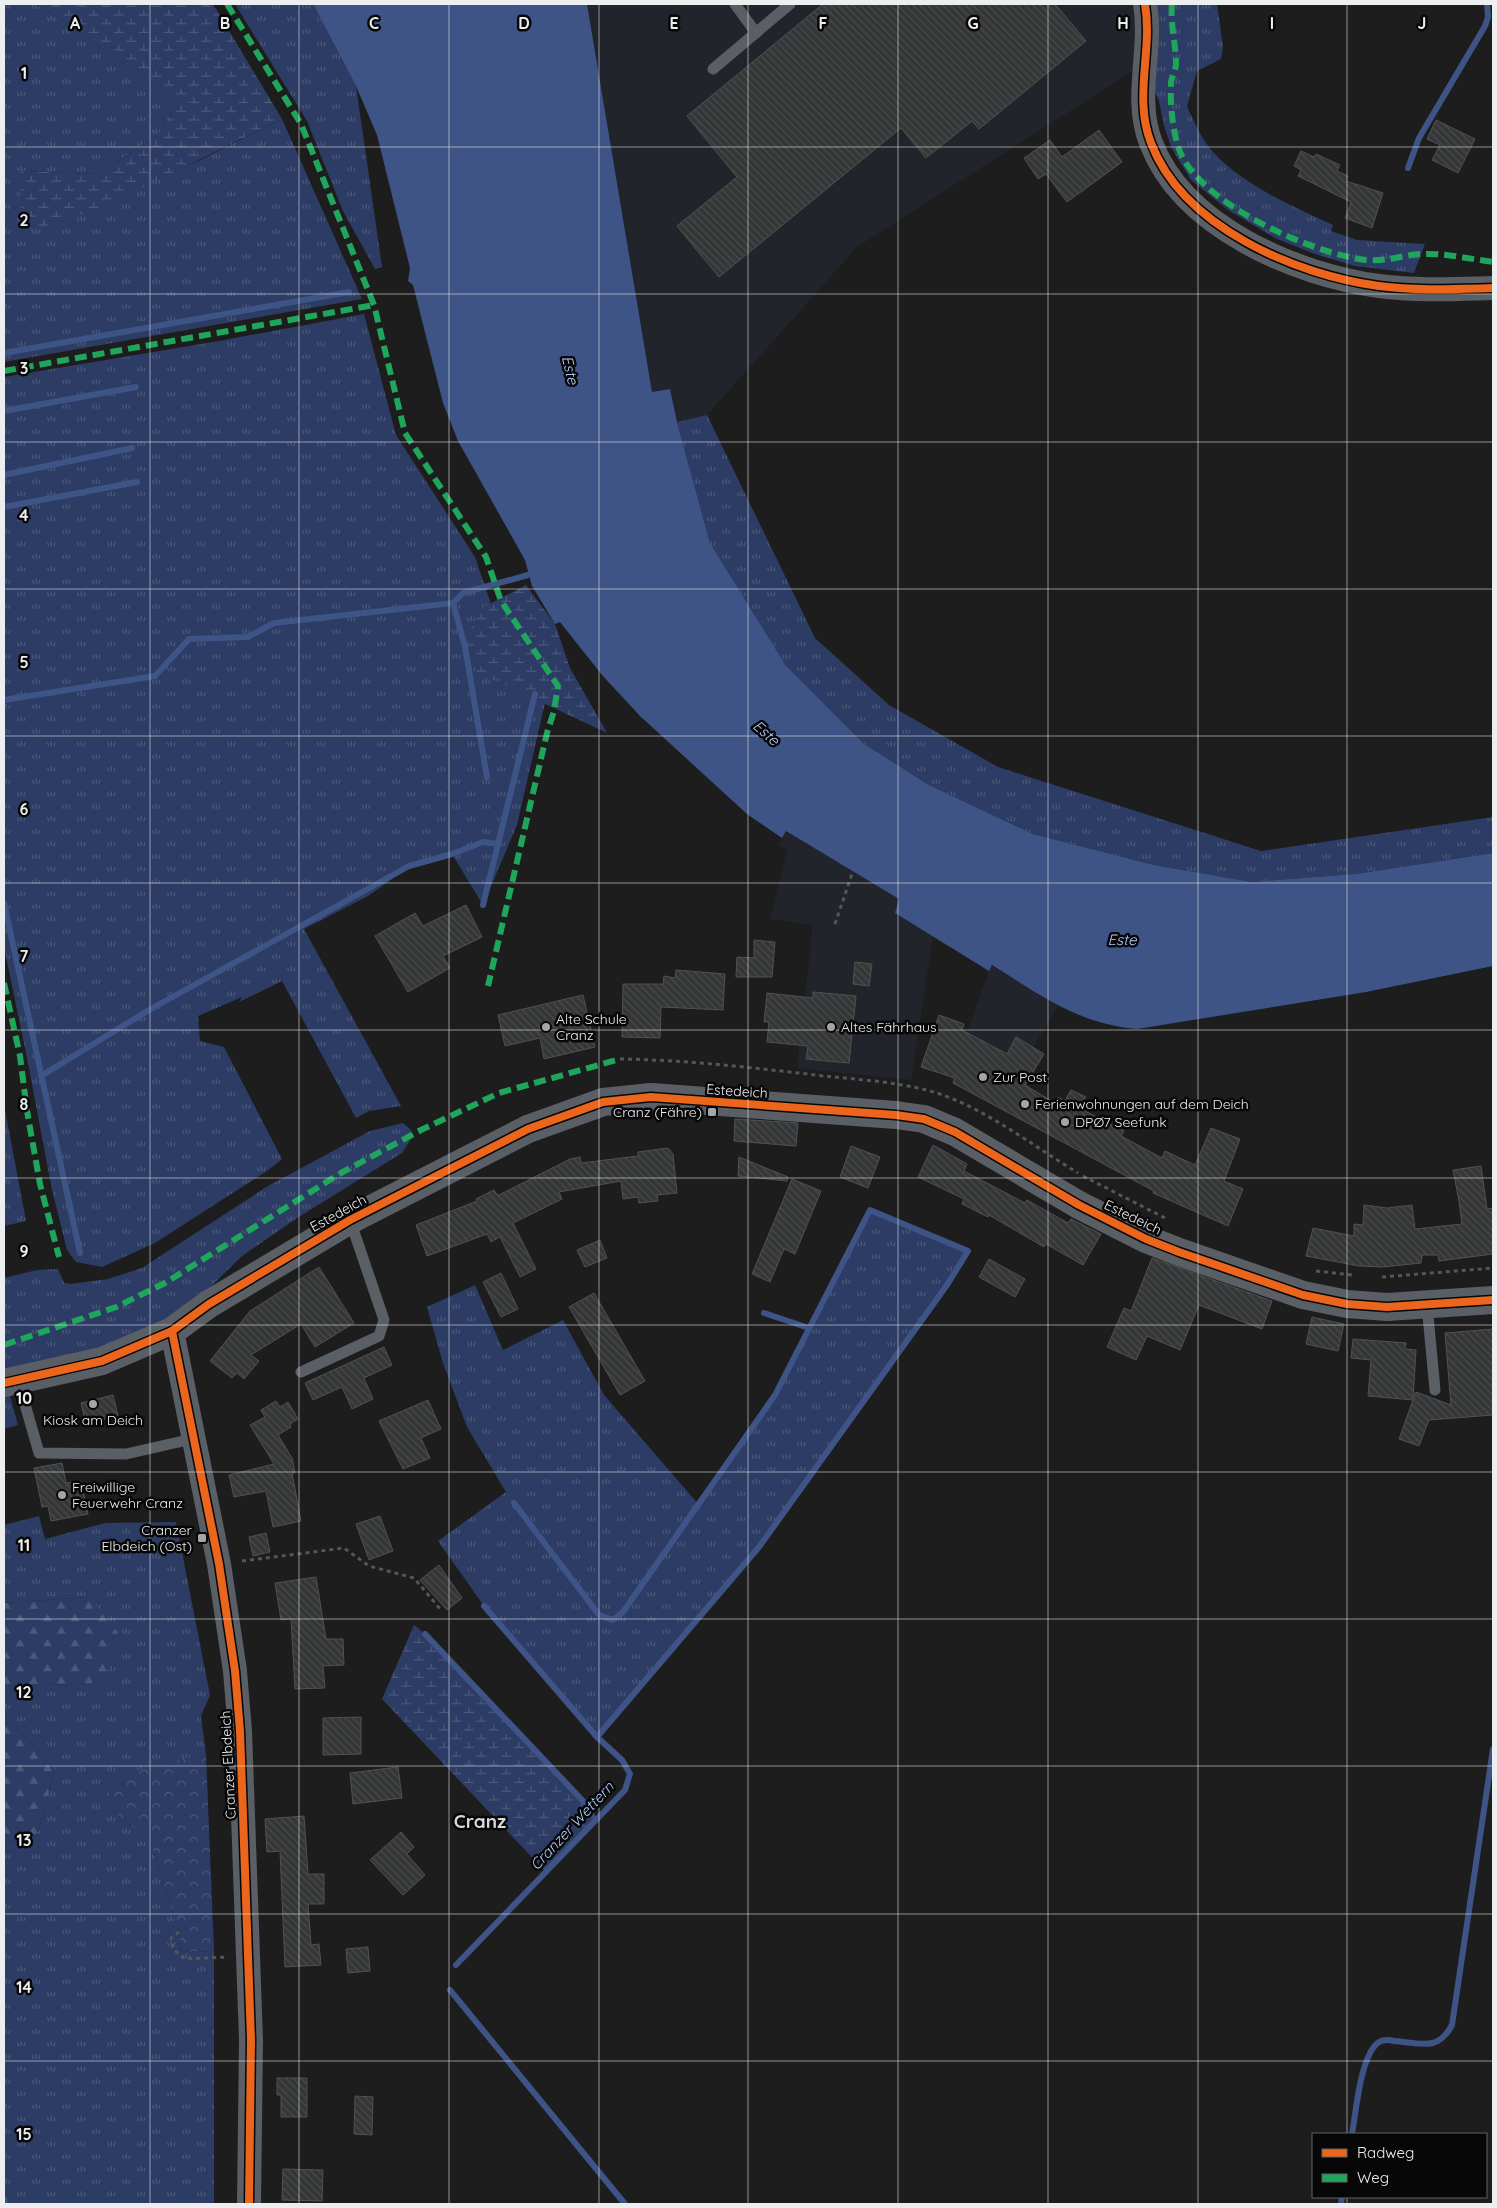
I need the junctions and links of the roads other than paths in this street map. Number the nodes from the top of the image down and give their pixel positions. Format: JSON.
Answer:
{"nodes":[{"id":1,"x":735,"y":4,"type":"edge"},
{"id":2,"x":790,"y":4,"type":"edge"},
{"id":3,"x":1145,"y":4,"type":"edge"},
{"id":4,"x":756,"y":33,"type":"junction"},
{"id":5,"x":713,"y":69,"type":"dead end"},
{"id":6,"x":1493,"y":288,"type":"edge"},
{"id":7,"x":350,"y":1220,"type":"junction"},
{"id":8,"x":1493,"y":1300,"type":"edge"},
{"id":9,"x":1427,"y":1305,"type":"junction"},
{"id":10,"x":172,"y":1331,"type":"junction"},
{"id":11,"x":301,"y":1372,"type":"dead end"},
{"id":12,"x":11,"y":1382,"type":"edge"},
{"id":13,"x":1435,"y":1390,"type":"dead end"},
{"id":14,"x":192,"y":1439,"type":"junction"},
{"id":15,"x":248,"y":2204,"type":"edge"}],
"edges":[{"from":1,"to":4,"type":"lane"},
{"from":2,"to":4,"type":"lane"},
{"from":3,"to":6,"type":"street"},
{"from":4,"to":5,"type":"lane"},
{"from":7,"to":9,"type":"street","name":"Estedeich"},
{"from":7,"to":10,"type":"street","name":"Estedeich"},
{"from":7,"to":11,"type":"lane"},
{"from":8,"to":9,"type":"street","name":"Estedeich"},
{"from":9,"to":13,"type":"lane"},
{"from":10,"to":12,"type":"street","name":"Estedeich"},
{"from":10,"to":14,"type":"street","name":"Cranzer Elbdeich"},
{"from":12,"to":14,"type":"lane"},
{"from":14,"to":15,"type":"street","name":"Cranzer Elbdeich"}]}
